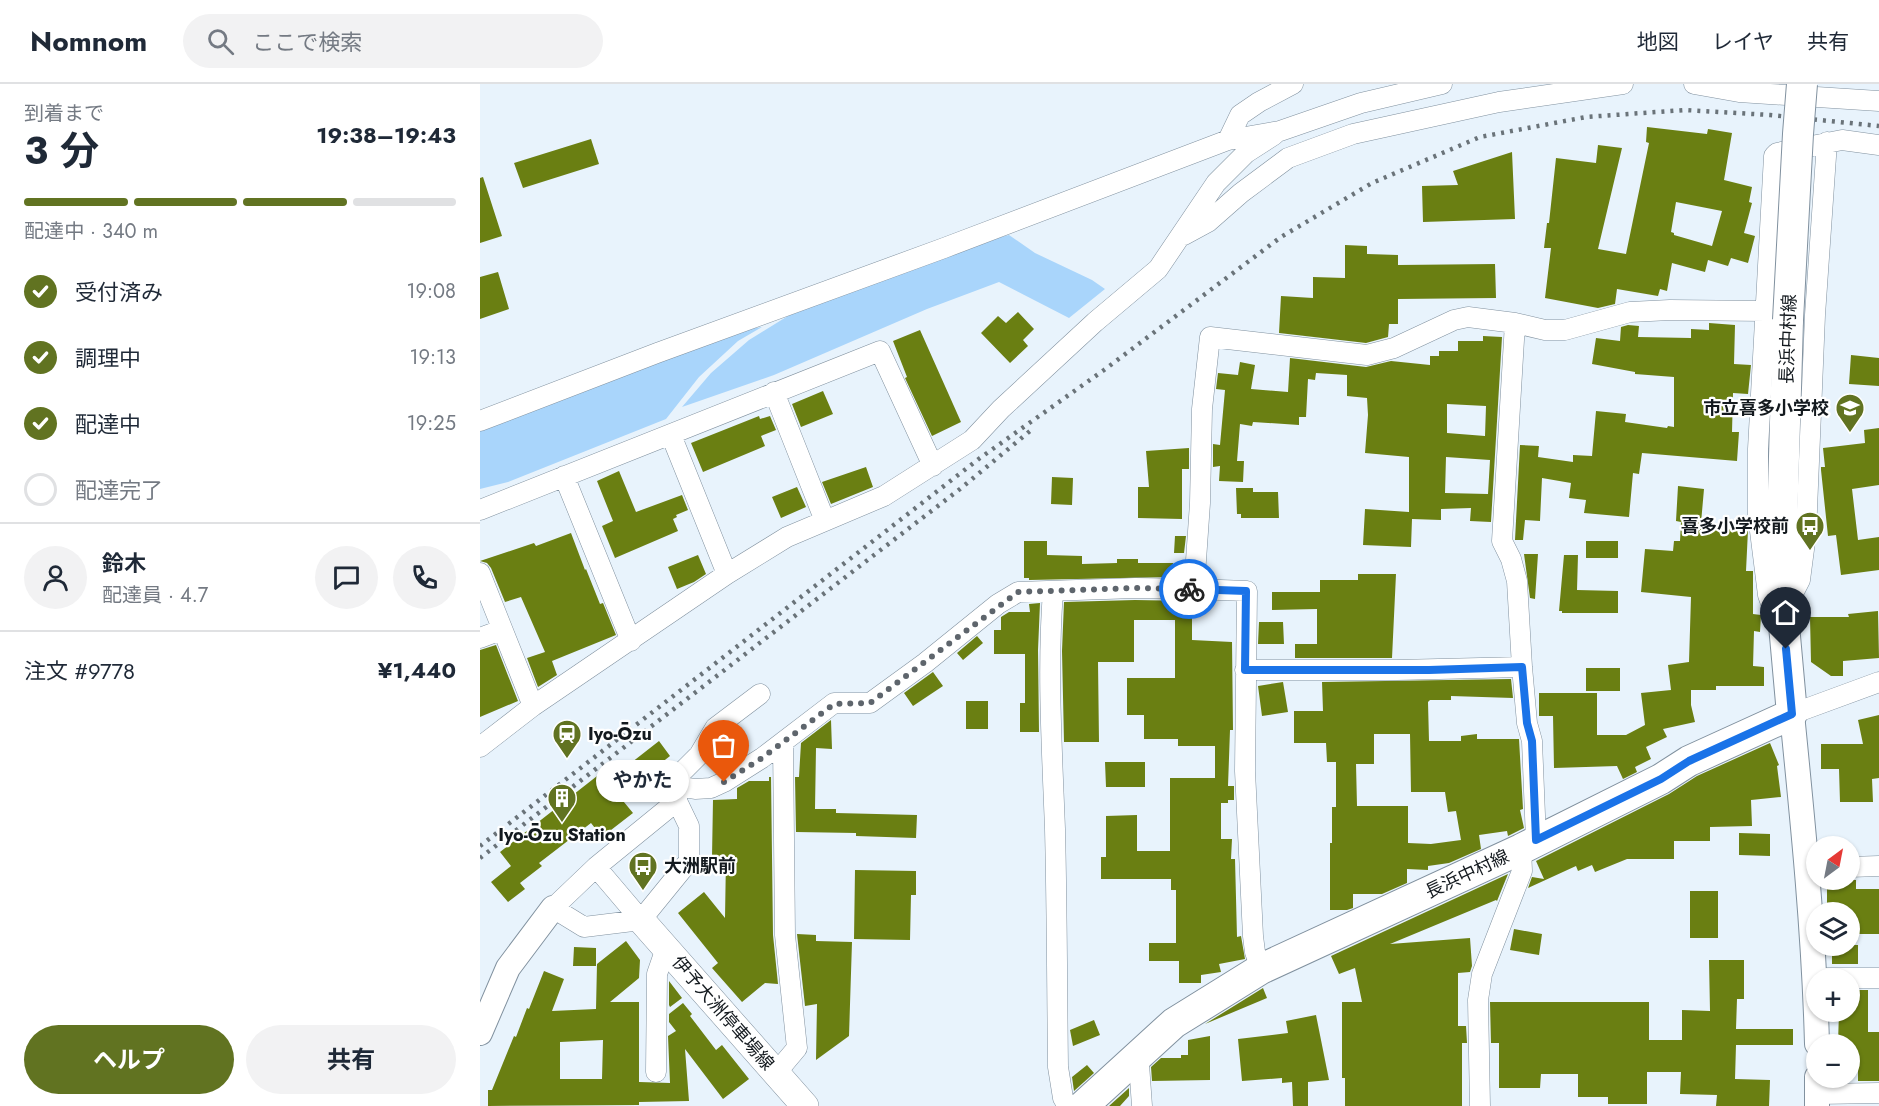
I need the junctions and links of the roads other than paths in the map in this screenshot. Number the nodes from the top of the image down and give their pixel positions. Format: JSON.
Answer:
{"nodes":[{"id":1,"x":1293,"y":84,"type":"edge"},
{"id":2,"x":1442,"y":84,"type":"edge"},
{"id":3,"x":1623,"y":84,"type":"edge"},
{"id":4,"x":1694,"y":84,"type":"edge"},
{"id":5,"x":1802,"y":84,"type":"edge"},
{"id":6,"x":1879,"y":101,"type":"edge"},
{"id":7,"x":1280,"y":131,"type":"junction"},
{"id":8,"x":1228,"y":140,"type":"junction"},
{"id":9,"x":1827,"y":142,"type":"junction"},
{"id":10,"x":1879,"y":145,"type":"edge"},
{"id":11,"x":1181,"y":236,"type":"junction"},
{"id":12,"x":1777,"y":316,"type":"junction"},
{"id":13,"x":1515,"y":323,"type":"junction"},
{"id":14,"x":774,"y":392,"type":"junction"},
{"id":15,"x":480,"y":420,"type":"edge"},
{"id":16,"x":670,"y":435,"type":"junction"},
{"id":17,"x":933,"y":466,"type":"junction"},
{"id":18,"x":564,"y":476,"type":"junction"},
{"id":19,"x":480,"y":510,"type":"edge"},
{"id":20,"x":1782,"y":520,"type":"junction"},
{"id":21,"x":825,"y":521,"type":"junction"},
{"id":22,"x":480,"y":573,"type":"edge"},
{"id":23,"x":727,"y":574,"type":"junction"},
{"id":24,"x":1194,"y":589,"type":"junction"},
{"id":25,"x":1053,"y":591,"type":"junction"},
{"id":26,"x":501,"y":630,"type":"junction"},
{"id":27,"x":480,"y":638,"type":"edge"},
{"id":28,"x":631,"y":641,"type":"junction"},
{"id":29,"x":1786,"y":649,"type":"junction"},
{"id":30,"x":1522,"y":667,"type":"junction"},
{"id":31,"x":1245,"y":670,"type":"junction"},
{"id":32,"x":1879,"y":682,"type":"edge"},
{"id":33,"x":760,"y":694,"type":"dead end"},
{"id":34,"x":533,"y":706,"type":"junction"},
{"id":35,"x":1792,"y":714,"type":"junction"},
{"id":36,"x":783,"y":743,"type":"junction"},
{"id":37,"x":480,"y":747,"type":"edge"},
{"id":38,"x":677,"y":794,"type":"junction"},
{"id":39,"x":1808,"y":836,"type":"edge"},
{"id":40,"x":1529,"y":844,"type":"junction"},
{"id":41,"x":1879,"y":866,"type":"edge"},
{"id":42,"x":596,"y":867,"type":"junction"},
{"id":43,"x":1860,"y":867,"type":"edge"},
{"id":44,"x":1813,"y":890,"type":"edge"},
{"id":45,"x":553,"y":908,"type":"junction"},
{"id":46,"x":641,"y":920,"type":"junction"},
{"id":47,"x":666,"y":948,"type":"junction"},
{"id":48,"x":1815,"y":968,"type":"edge"},
{"id":49,"x":1261,"y":969,"type":"junction"},
{"id":50,"x":1860,"y":978,"type":"edge"},
{"id":51,"x":1879,"y":978,"type":"edge"},
{"id":52,"x":480,"y":1033,"type":"edge"},
{"id":53,"x":1135,"y":1059,"type":"junction"},
{"id":54,"x":656,"y":1071,"type":"dead end"},
{"id":55,"x":776,"y":1072,"type":"junction"},
{"id":56,"x":1817,"y":1092,"type":"edge"},
{"id":57,"x":1879,"y":1093,"type":"edge"},
{"id":58,"x":805,"y":1106,"type":"edge"},
{"id":59,"x":1068,"y":1106,"type":"edge"},
{"id":60,"x":1083,"y":1106,"type":"edge"},
{"id":61,"x":1142,"y":1106,"type":"edge"},
{"id":62,"x":1480,"y":1106,"type":"edge"}],
"edges":[{"from":1,"to":8,"type":"street"},
{"from":2,"to":7,"type":"street"},
{"from":3,"to":11,"type":"street"},
{"from":4,"to":6,"type":"street"},
{"from":5,"to":12,"type":"main road","name":"長浜中村線","bridge":true},
{"from":7,"to":8,"type":"street"},
{"from":7,"to":11,"type":"street"},
{"from":8,"to":15,"type":"street"},
{"from":9,"to":10,"type":"street"},
{"from":9,"to":12,"type":"street"},
{"from":9,"to":20,"type":"street"},
{"from":11,"to":17,"type":"street"},
{"from":12,"to":13,"type":"street"},
{"from":12,"to":20,"type":"main road","name":"長浜中村線"},
{"from":13,"to":24,"type":"street"},
{"from":13,"to":30,"type":"street"},
{"from":14,"to":16,"type":"street"},
{"from":14,"to":17,"type":"street"},
{"from":14,"to":21,"type":"street"},
{"from":16,"to":18,"type":"street"},
{"from":16,"to":23,"type":"street"},
{"from":17,"to":21,"type":"street"},
{"from":18,"to":19,"type":"street"},
{"from":18,"to":28,"type":"street"},
{"from":20,"to":29,"type":"main road","name":"長浜中村線"},
{"from":20,"to":29,"type":"street"},
{"from":21,"to":23,"type":"street"},
{"from":22,"to":26,"type":"street"},
{"from":23,"to":28,"type":"street"},
{"from":24,"to":25,"type":"street"},
{"from":24,"to":31,"type":"street"},
{"from":25,"to":36,"type":"street"},
{"from":25,"to":59,"type":"street"},
{"from":26,"to":27,"type":"street"},
{"from":26,"to":34,"type":"street"},
{"from":28,"to":34,"type":"street"},
{"from":29,"to":35,"type":"main road","name":"長浜中村線"},
{"from":30,"to":31,"type":"street"},
{"from":30,"to":40,"type":"street"},
{"from":31,"to":49,"type":"street"},
{"from":32,"to":35,"type":"street"},
{"from":33,"to":38,"type":"street"},
{"from":34,"to":37,"type":"street"},
{"from":35,"to":39,"type":"street"},
{"from":35,"to":40,"type":"main road","name":"長浜中村線"},
{"from":36,"to":38,"type":"street"},
{"from":36,"to":55,"type":"street"},
{"from":38,"to":42,"type":"street"},
{"from":38,"to":46,"type":"street"},
{"from":40,"to":49,"type":"main road","name":"長浜中村線"},
{"from":40,"to":62,"type":"street"},
{"from":41,"to":43,"type":"street"},
{"from":42,"to":45,"type":"street"},
{"from":42,"to":46,"type":"street"},
{"from":44,"to":48,"type":"street"},
{"from":45,"to":46,"type":"street"},
{"from":45,"to":52,"type":"street"},
{"from":46,"to":47,"type":"main road","name":"伊予大洲停車場線"},
{"from":47,"to":54,"type":"street"},
{"from":47,"to":55,"type":"main road","name":"伊予大洲停車場線"},
{"from":49,"to":53,"type":"main road","name":"長浜中村線"},
{"from":50,"to":51,"type":"street"},
{"from":53,"to":60,"type":"main road","name":"長浜中村線"},
{"from":53,"to":61,"type":"street"},
{"from":55,"to":58,"type":"main road","name":"伊予大洲停車場線"},
{"from":56,"to":57,"type":"street"}]}
